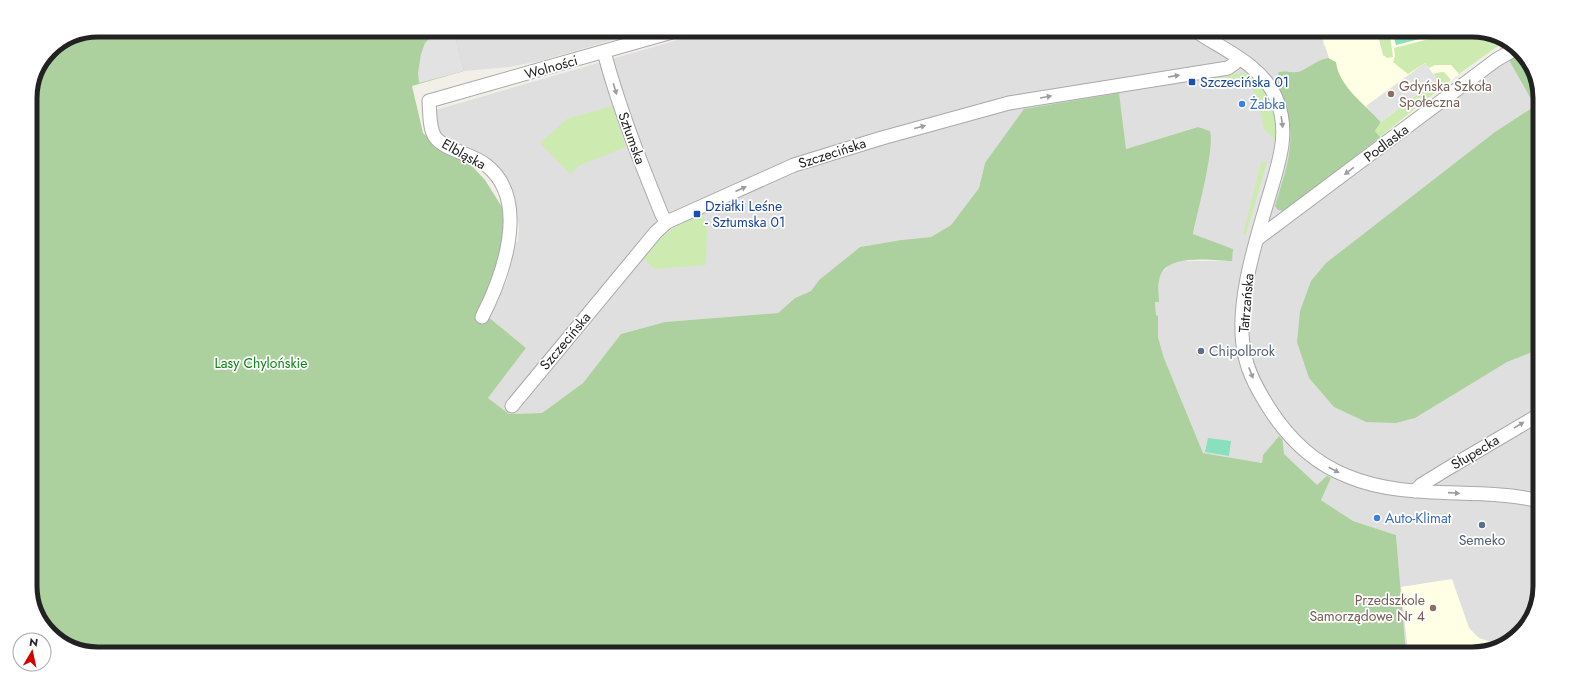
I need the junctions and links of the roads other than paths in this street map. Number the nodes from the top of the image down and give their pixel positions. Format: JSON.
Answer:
{"nodes":[{"id":1,"x":655,"y":37,"type":"edge"},
{"id":2,"x":1205,"y":37,"type":"edge"},
{"id":3,"x":1511,"y":51,"type":"edge"},
{"id":4,"x":604,"y":52,"type":"junction"},
{"id":5,"x":1238,"y":58,"type":"junction"},
{"id":6,"x":429,"y":101,"type":"joint"},
{"id":7,"x":667,"y":222,"type":"junction"},
{"id":8,"x":1257,"y":238,"type":"junction"},
{"id":9,"x":482,"y":317,"type":"dead end"},
{"id":10,"x":512,"y":406,"type":"dead end"},
{"id":11,"x":1533,"y":418,"type":"edge"},
{"id":12,"x":1415,"y":491,"type":"junction"},
{"id":13,"x":1533,"y":500,"type":"edge"}],
"edges":[{"from":1,"to":4,"type":"street","name":"Wolności"},
{"from":2,"to":5,"type":"street","name":"Tatrzańska"},
{"from":3,"to":8,"type":"street","name":"Podlaska","one_way":true},
{"from":4,"to":6,"type":"street","name":"Wolności"},
{"from":4,"to":7,"type":"street","name":"Sztumska","one_way":true},
{"from":7,"to":5,"type":"street","name":"Szczecińska","one_way":true},
{"from":5,"to":8,"type":"street","name":"Tatrzańska","one_way":true},
{"from":6,"to":9,"type":"street","name":"Elbląska"},
{"from":7,"to":10,"type":"street","name":"Szczecińska"},
{"from":8,"to":12,"type":"street","name":"Tatrzańska","one_way":true},
{"from":12,"to":11,"type":"street","name":"Słupecka","one_way":true},
{"from":12,"to":13,"type":"street","name":"Tatrzańska","one_way":true}]}
